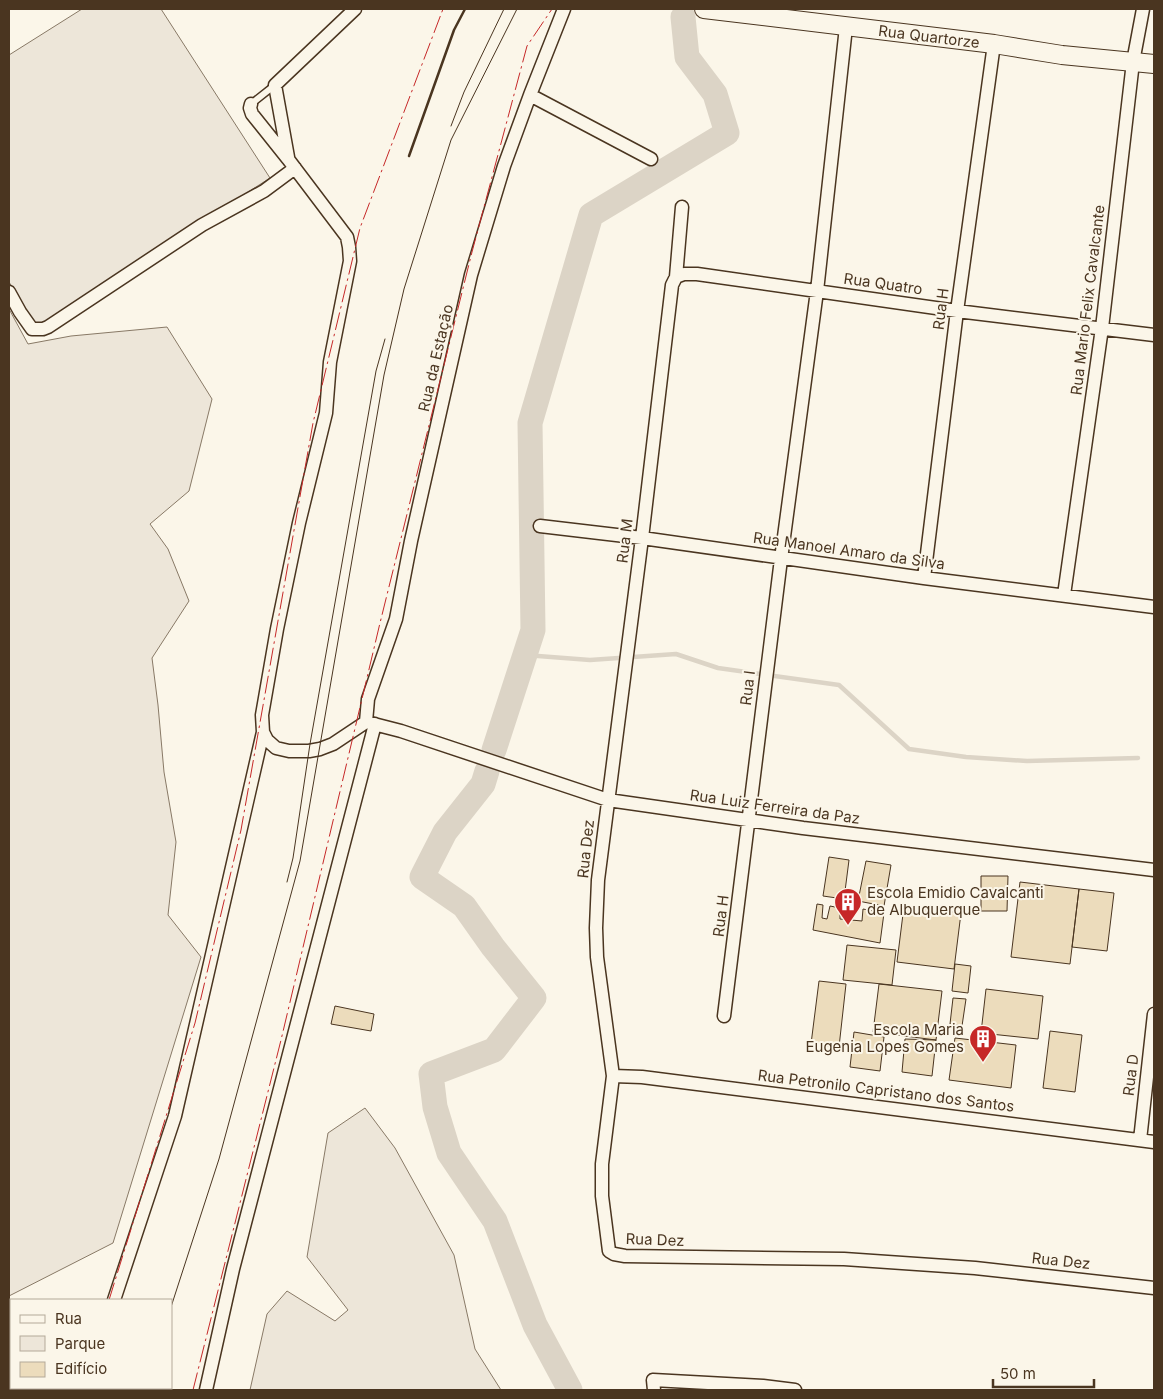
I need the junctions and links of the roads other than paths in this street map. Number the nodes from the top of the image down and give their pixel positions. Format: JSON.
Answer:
{"nodes":[{"id":1,"x":356,"y":9,"type":"edge"},
{"id":2,"x":564,"y":9,"type":"edge"},
{"id":3,"x":704,"y":9,"type":"edge"},
{"id":4,"x":1143,"y":9,"type":"edge"},
{"id":5,"x":846,"y":27,"type":"junction"},
{"id":6,"x":994,"y":44,"type":"junction"},
{"id":7,"x":1133,"y":62,"type":"junction"},
{"id":8,"x":1154,"y":64,"type":"edge"},
{"id":9,"x":275,"y":85,"type":"junction"},
{"id":10,"x":530,"y":95,"type":"junction"},
{"id":11,"x":251,"y":104,"type":"joint"},
{"id":12,"x":651,"y":159,"type":"dead end"},
{"id":13,"x":292,"y":164,"type":"junction"},
{"id":14,"x":682,"y":207,"type":"dead end"},
{"id":15,"x":674,"y":281,"type":"junction"},
{"id":16,"x":817,"y":291,"type":"junction"},
{"id":17,"x":9,"y":292,"type":"edge"},
{"id":18,"x":957,"y":310,"type":"junction"},
{"id":19,"x":1102,"y":328,"type":"junction"},
{"id":20,"x":1154,"y":335,"type":"edge"},
{"id":21,"x":540,"y":526,"type":"dead end"},
{"id":22,"x":642,"y":538,"type":"junction"},
{"id":23,"x":781,"y":559,"type":"junction"},
{"id":24,"x":924,"y":578,"type":"junction"},
{"id":25,"x":1064,"y":595,"type":"junction"},
{"id":26,"x":1154,"y":607,"type":"edge"},
{"id":27,"x":370,"y":723,"type":"junction"},
{"id":28,"x":263,"y":732,"type":"junction"},
{"id":29,"x":608,"y":800,"type":"junction"},
{"id":30,"x":749,"y":820,"type":"junction"},
{"id":31,"x":1154,"y":870,"type":"edge"},
{"id":32,"x":1154,"y":1014,"type":"edge"},
{"id":33,"x":724,"y":1016,"type":"dead end"},
{"id":34,"x":613,"y":1076,"type":"junction"},
{"id":35,"x":1140,"y":1140,"type":"junction"},
{"id":36,"x":1154,"y":1142,"type":"edge"},
{"id":37,"x":1154,"y":1288,"type":"edge"},
{"id":38,"x":114,"y":1299,"type":"edge"},
{"id":39,"x":654,"y":1385,"type":"edge"},
{"id":40,"x":764,"y":1388,"type":"edge"},
{"id":41,"x":206,"y":1390,"type":"edge"},
{"id":42,"x":794,"y":1390,"type":"edge"}],
"edges":[{"from":1,"to":9,"type":"street"},
{"from":2,"to":10,"type":"street","name":"Rua da Estação"},
{"from":3,"to":5,"type":"street","name":"Rua Quartorze"},
{"from":4,"to":7,"type":"street","name":"Rua Mario Felix Cavalcante"},
{"from":5,"to":6,"type":"street","name":"Rua Quartorze"},
{"from":5,"to":16,"type":"street","name":"Rua I"},
{"from":6,"to":7,"type":"street","name":"Rua Quartorze"},
{"from":6,"to":18,"type":"street","name":"Rua H"},
{"from":7,"to":8,"type":"street","name":"Rua Quartorze"},
{"from":7,"to":19,"type":"street","name":"Rua Mario Felix Cavalcante"},
{"from":9,"to":11,"type":"lane"},
{"from":9,"to":13,"type":"street"},
{"from":10,"to":12,"type":"street"},
{"from":10,"to":27,"type":"street","name":"Rua da Estação"},
{"from":11,"to":13,"type":"street"},
{"from":13,"to":17,"type":"street"},
{"from":13,"to":28,"type":"street"},
{"from":14,"to":15,"type":"street","name":"Rua M"},
{"from":15,"to":16,"type":"street","name":"Rua Quatro"},
{"from":15,"to":22,"type":"street","name":"Rua M"},
{"from":16,"to":18,"type":"street","name":"Rua Quatro"},
{"from":16,"to":23,"type":"street","name":"Rua I"},
{"from":18,"to":19,"type":"street","name":"Rua Quatro"},
{"from":18,"to":24,"type":"street","name":"Rua H"},
{"from":19,"to":20,"type":"street","name":"Rua Quatro"},
{"from":19,"to":25,"type":"street","name":"Rua Mario Felix Cavalcante"},
{"from":21,"to":22,"type":"street","name":"Rua Manoel Amaro da Silva"},
{"from":22,"to":23,"type":"street","name":"Rua Manoel Amaro da Silva"},
{"from":22,"to":29,"type":"street","name":"Rua M"},
{"from":23,"to":24,"type":"street","name":"Rua Manoel Amaro da Silva"},
{"from":23,"to":30,"type":"street","name":"Rua I"},
{"from":24,"to":25,"type":"street","name":"Rua Manoel Amaro da Silva"},
{"from":25,"to":26,"type":"street","name":"Rua Manoel Amaro da Silva"},
{"from":27,"to":28,"type":"street"},
{"from":27,"to":29,"type":"street","name":"Rua Luiz Ferreira da Paz"},
{"from":27,"to":41,"type":"street","name":"Rua da Estação"},
{"from":28,"to":38,"type":"street"},
{"from":29,"to":30,"type":"street","name":"Rua Luiz Ferreira da Paz"},
{"from":29,"to":34,"type":"street","name":"Rua Dez"},
{"from":30,"to":31,"type":"street","name":"Rua Luiz Ferreira da Paz"},
{"from":30,"to":33,"type":"street","name":"Rua H"},
{"from":32,"to":35,"type":"street","name":"Rua D"},
{"from":34,"to":35,"type":"street","name":"Rua Petronilo Capristano dos Santos"},
{"from":34,"to":37,"type":"street","name":"Rua Dez"},
{"from":35,"to":36,"type":"street","name":"Rua Petronilo Capristano dos Santos"},
{"from":39,"to":40,"type":"street"},
{"from":40,"to":42,"type":"street"}]}
